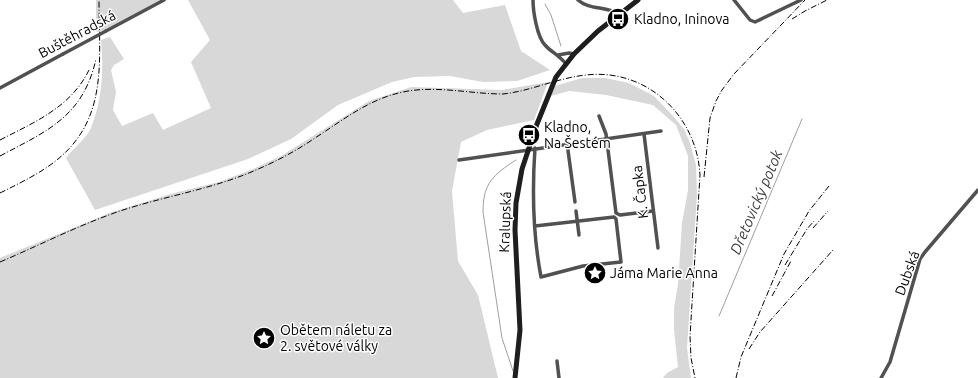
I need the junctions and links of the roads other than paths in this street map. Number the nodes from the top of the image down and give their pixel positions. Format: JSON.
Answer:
{"nodes":[{"id":1,"x":164,"y":0,"type":"edge"},
{"id":2,"x":533,"y":0,"type":"edge"},
{"id":3,"x":578,"y":0,"type":"edge"},
{"id":4,"x":638,"y":0,"type":"edge"},
{"id":5,"x":734,"y":0,"type":"edge"},
{"id":6,"x":801,"y":0,"type":"edge"},
{"id":7,"x":619,"y":14,"type":"junction"},
{"id":8,"x":574,"y":54,"type":"junction"},
{"id":9,"x":558,"y":55,"type":"junction"},
{"id":10,"x":566,"y":64,"type":"junction"},
{"id":11,"x":0,"y":88,"type":"edge"},
{"id":12,"x":600,"y":116,"type":"dead end"},
{"id":13,"x":661,"y":131,"type":"dead end"},
{"id":14,"x":644,"y":134,"type":"junction"},
{"id":15,"x":606,"y":138,"type":"junction"},
{"id":16,"x":567,"y":144,"type":"junction"},
{"id":17,"x":532,"y":149,"type":"junction"},
{"id":18,"x":459,"y":160,"type":"dead end"},
{"id":19,"x":978,"y":190,"type":"edge"},
{"id":20,"x":574,"y":202,"type":"dead end"},
{"id":21,"x":576,"y":211,"type":"dead end"},
{"id":22,"x":653,"y":211,"type":"junction"},
{"id":23,"x":577,"y":221,"type":"junction"},
{"id":24,"x":534,"y":226,"type":"junction"},
{"id":25,"x":579,"y":235,"type":"dead end"},
{"id":26,"x":658,"y":248,"type":"dead end"},
{"id":27,"x":557,"y":361,"type":"dead end"},
{"id":28,"x":515,"y":378,"type":"edge"},
{"id":29,"x":559,"y":378,"type":"edge"},
{"id":30,"x":881,"y":378,"type":"edge"}],
"edges":[{"from":1,"to":11,"type":"street","name":"Buštěhradská","bridge":true},
{"from":2,"to":9,"type":"street"},
{"from":3,"to":7,"type":"street"},
{"from":4,"to":7,"type":"main road","name":"Kralupská"},
{"from":5,"to":6,"type":"street"},
{"from":7,"to":8,"type":"main road","name":"Kralupská"},
{"from":8,"to":9,"type":"street"},
{"from":8,"to":10,"type":"main road","name":"Kralupská"},
{"from":9,"to":10,"type":"street"},
{"from":10,"to":17,"type":"main road","name":"Kralupská"},
{"from":12,"to":15,"type":"street"},
{"from":13,"to":14,"type":"street"},
{"from":14,"to":15,"type":"street"},
{"from":14,"to":22,"type":"street","name":"K. Čapka"},
{"from":15,"to":16,"type":"street"},
{"from":15,"to":22,"type":"street"},
{"from":16,"to":17,"type":"street"},
{"from":16,"to":20,"type":"street"},
{"from":17,"to":18,"type":"street"},
{"from":17,"to":24,"type":"street","name":"Kralupská"},
{"from":17,"to":28,"type":"main road","name":"Kralupská"},
{"from":19,"to":30,"type":"street","name":"Dubská"},
{"from":21,"to":23,"type":"street"},
{"from":22,"to":26,"type":"street","name":"K. Čapka"},
{"from":23,"to":24,"type":"street"},
{"from":23,"to":24,"type":"street","name":"Kralupská"},
{"from":23,"to":25,"type":"street"},
{"from":27,"to":29,"type":"street"}]}
